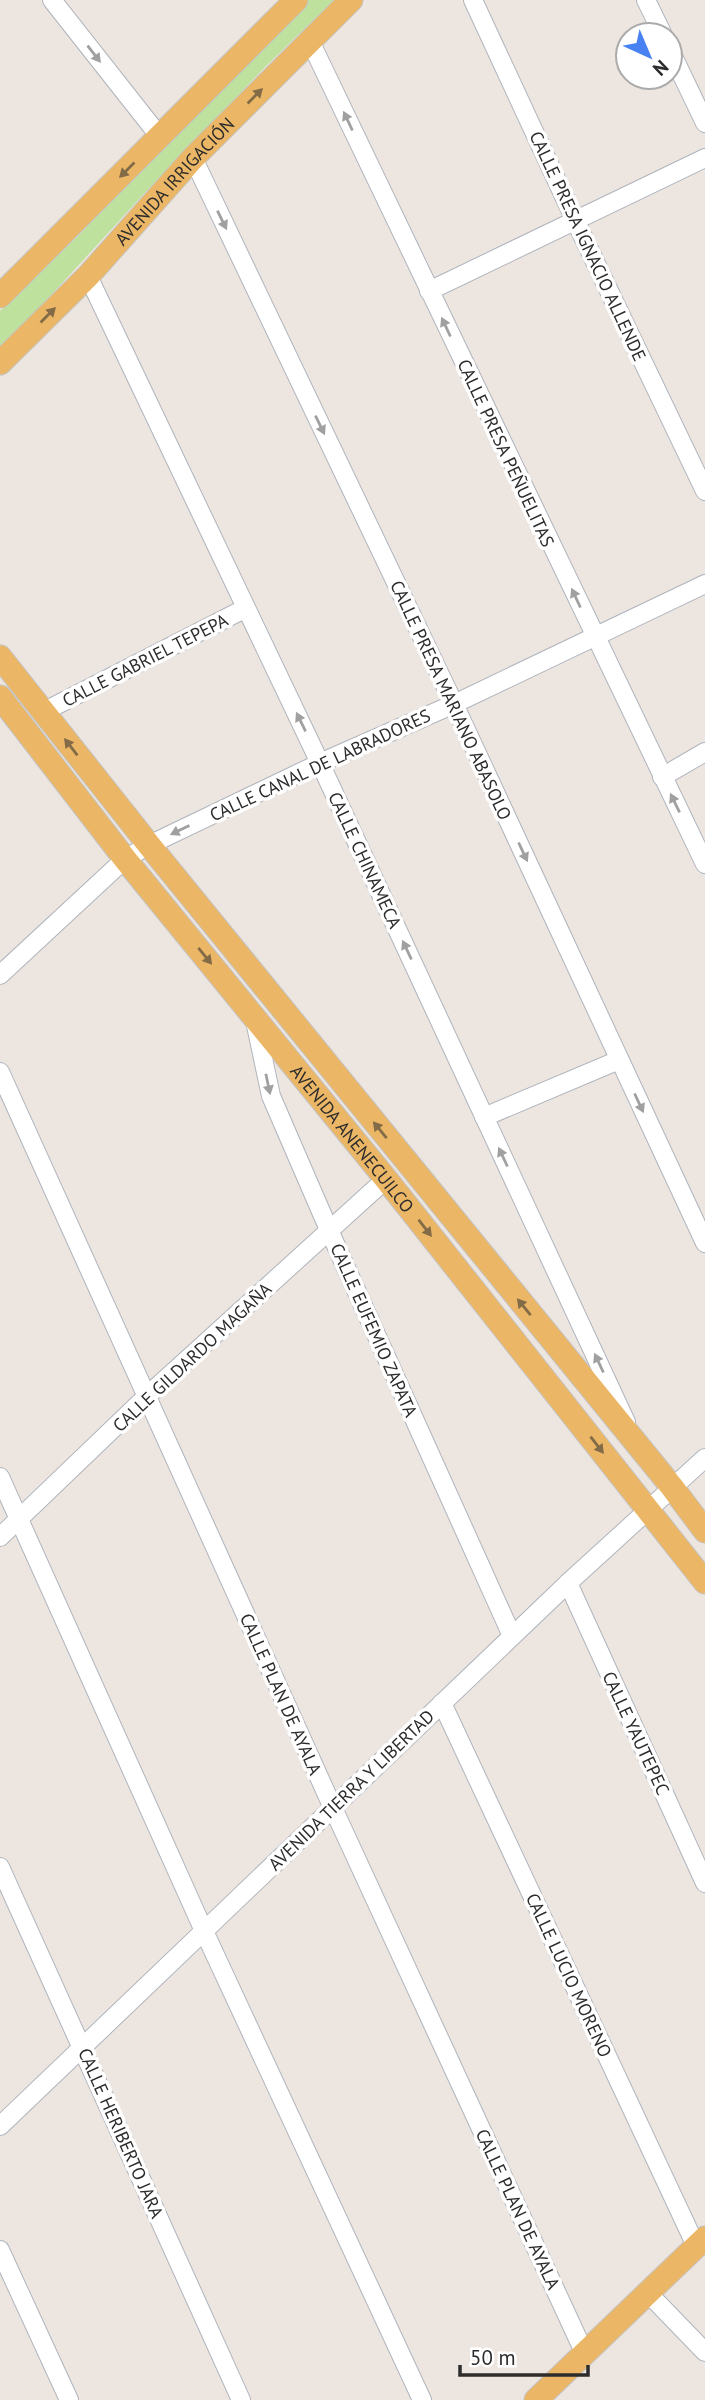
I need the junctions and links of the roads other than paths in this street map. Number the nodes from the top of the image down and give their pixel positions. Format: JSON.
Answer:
{"nodes":[{"id":1,"x":52,"y":0,"type":"edge"},
{"id":2,"x":296,"y":0,"type":"edge"},
{"id":3,"x":351,"y":0,"type":"edge"},
{"id":4,"x":472,"y":0,"type":"edge"},
{"id":5,"x":646,"y":0,"type":"edge"},
{"id":6,"x":656,"y":21,"type":"edge"},
{"id":7,"x":310,"y":41,"type":"junction"},
{"id":8,"x":684,"y":79,"type":"edge"},
{"id":9,"x":705,"y":123,"type":"edge"},
{"id":10,"x":160,"y":137,"type":"junction"},
{"id":11,"x":193,"y":158,"type":"junction"},
{"id":12,"x":705,"y":158,"type":"edge"},
{"id":13,"x":575,"y":220,"type":"junction"},
{"id":14,"x":88,"y":276,"type":"junction"},
{"id":15,"x":2,"y":290,"type":"edge"},
{"id":16,"x":429,"y":291,"type":"junction"},
{"id":17,"x":0,"y":363,"type":"edge"},
{"id":18,"x":705,"y":491,"type":"edge"},
{"id":19,"x":705,"y":584,"type":"edge"},
{"id":20,"x":246,"y":608,"type":"junction"},
{"id":21,"x":594,"y":637,"type":"junction"},
{"id":22,"x":0,"y":657,"type":"edge"},
{"id":23,"x":0,"y":697,"type":"edge"},
{"id":24,"x":454,"y":704,"type":"junction"},
{"id":25,"x":43,"y":712,"type":"junction"},
{"id":26,"x":705,"y":752,"type":"edge"},
{"id":27,"x":320,"y":763,"type":"junction"},
{"id":28,"x":662,"y":777,"type":"junction"},
{"id":29,"x":149,"y":845,"type":"junction"},
{"id":30,"x":125,"y":859,"type":"junction"},
{"id":31,"x":705,"y":864,"type":"edge"},
{"id":32,"x":0,"y":975,"type":"edge"},
{"id":33,"x":254,"y":1017,"type":"junction"},
{"id":34,"x":619,"y":1060,"type":"junction"},
{"id":35,"x":0,"y":1072,"type":"edge"},
{"id":36,"x":484,"y":1117,"type":"junction"},
{"id":37,"x":386,"y":1179,"type":"junction"},
{"id":38,"x":329,"y":1230,"type":"junction"},
{"id":39,"x":705,"y":1243,"type":"edge"},
{"id":40,"x":148,"y":1396,"type":"junction"},
{"id":41,"x":638,"y":1447,"type":"junction"},
{"id":42,"x":705,"y":1458,"type":"edge"},
{"id":43,"x":0,"y":1477,"type":"edge"},
{"id":44,"x":672,"y":1488,"type":"junction"},
{"id":45,"x":648,"y":1509,"type":"junction"},
{"id":46,"x":19,"y":1519,"type":"junction"},
{"id":47,"x":705,"y":1531,"type":"edge"},
{"id":48,"x":0,"y":1537,"type":"edge"},
{"id":49,"x":705,"y":1582,"type":"edge"},
{"id":50,"x":568,"y":1583,"type":"junction"},
{"id":51,"x":512,"y":1636,"type":"junction"},
{"id":52,"x":442,"y":1703,"type":"junction"},
{"id":53,"x":333,"y":1808,"type":"junction"},
{"id":54,"x":0,"y":1867,"type":"edge"},
{"id":55,"x":705,"y":1883,"type":"edge"},
{"id":56,"x":204,"y":1931,"type":"junction"},
{"id":57,"x":83,"y":2047,"type":"junction"},
{"id":58,"x":0,"y":2126,"type":"edge"},
{"id":59,"x":701,"y":2242,"type":"edge"},
{"id":60,"x":0,"y":2250,"type":"edge"},
{"id":61,"x":648,"y":2292,"type":"junction"},
{"id":62,"x":705,"y":2351,"type":"edge"},
{"id":63,"x":584,"y":2352,"type":"junction"},
{"id":64,"x":69,"y":2400,"type":"edge"},
{"id":65,"x":241,"y":2400,"type":"edge"},
{"id":66,"x":422,"y":2400,"type":"edge"},
{"id":67,"x":536,"y":2400,"type":"edge"}],
"edges":[{"from":1,"to":10,"type":"street","one_way":true},
{"from":2,"to":10,"type":"main road"},
{"from":3,"to":7,"type":"main road","name":"AVENIDA IRRIGACIÓN"},
{"from":4,"to":13,"type":"street","name":"CALLE PRESA IGNACIO ALLENDE"},
{"from":5,"to":6,"type":"street"},
{"from":11,"to":7,"type":"main road","name":"AVENIDA IRRIGACIÓN","one_way":true},
{"from":16,"to":7,"type":"street","name":"CALLE PRESA PEÑUELITAS","one_way":true},
{"from":8,"to":9,"type":"street"},
{"from":10,"to":15,"type":"main road","one_way":true},
{"from":11,"to":14,"type":"main road","name":"AVENIDA IRRIGACIÓN"},
{"from":11,"to":24,"type":"street","name":"CALLE PRESA MARIANO ABASOLO","one_way":true},
{"from":12,"to":13,"type":"street"},
{"from":13,"to":16,"type":"street"},
{"from":13,"to":18,"type":"street","name":"CALLE PRESA IGNACIO ALLENDE"},
{"from":17,"to":14,"type":"main road","name":"AVENIDA IRRIGACIÓN","one_way":true},
{"from":14,"to":20,"type":"street","name":"CALLE CHINAMECA"},
{"from":21,"to":16,"type":"street","name":"CALLE PRESA PEÑUELITAS","one_way":true},
{"from":19,"to":21,"type":"street","name":"CALLE CANAL DE LABRADORES"},
{"from":20,"to":25,"type":"street","name":"CALLE GABRIEL TEPEPA"},
{"from":27,"to":20,"type":"street","name":"CALLE CHINAMECA","one_way":true},
{"from":21,"to":24,"type":"street","name":"CALLE CANAL DE LABRADORES"},
{"from":21,"to":28,"type":"street","name":"CALLE PRESA PEÑUELITAS"},
{"from":22,"to":25,"type":"main road","name":"AVENIDA ANENECUILCO"},
{"from":23,"to":30,"type":"main road","name":"AVENIDA ANENECUILCO"},
{"from":24,"to":27,"type":"street","name":"CALLE CANAL DE LABRADORES"},
{"from":24,"to":34,"type":"street","name":"CALLE PRESA MARIANO ABASOLO","one_way":true},
{"from":29,"to":25,"type":"main road","name":"AVENIDA ANENECUILCO","one_way":true},
{"from":26,"to":28,"type":"street"},
{"from":27,"to":29,"type":"street","name":"CALLE CANAL DE LABRADORES","one_way":true},
{"from":36,"to":27,"type":"street","name":"CALLE CHINAMECA","one_way":true},
{"from":31,"to":28,"type":"street","name":"CALLE PRESA PEÑUELITAS","one_way":true},
{"from":29,"to":30,"type":"street","name":"CALLE CANAL DE LABRADORES"},
{"from":41,"to":29,"type":"main road","name":"AVENIDA ANENECUILCO","one_way":true},
{"from":30,"to":32,"type":"street","name":"CALLE CANAL DE LABRADORES"},
{"from":30,"to":33,"type":"main road","name":"AVENIDA ANENECUILCO","one_way":true},
{"from":33,"to":37,"type":"main road","name":"AVENIDA ANENECUILCO"},
{"from":33,"to":38,"type":"street","name":"CALLE EUFEMIO ZAPATA","one_way":true},
{"from":34,"to":36,"type":"street"},
{"from":34,"to":39,"type":"street","name":"CALLE PRESA MARIANO ABASOLO","one_way":true},
{"from":35,"to":40,"type":"street","name":"CALLE PLAN DE AYALA"},
{"from":41,"to":36,"type":"street","name":"CALLE CHINAMECA","one_way":true},
{"from":37,"to":38,"type":"street","name":"CALLE GILDARDO MAGAÑA"},
{"from":37,"to":45,"type":"main road","name":"AVENIDA ANENECUILCO","one_way":true},
{"from":38,"to":40,"type":"street","name":"CALLE GILDARDO MAGAÑA"},
{"from":38,"to":51,"type":"street","name":"CALLE EUFEMIO ZAPATA"},
{"from":40,"to":46,"type":"street","name":"CALLE GILDARDO MAGAÑA"},
{"from":40,"to":53,"type":"street","name":"CALLE PLAN DE AYALA"},
{"from":41,"to":44,"type":"main road","name":"AVENIDA ANENECUILCO"},
{"from":42,"to":44,"type":"street","name":"AVENIDA TIERRA Y LIBERTAD"},
{"from":43,"to":46,"type":"street"},
{"from":44,"to":45,"type":"street","name":"AVENIDA TIERRA Y LIBERTAD"},
{"from":44,"to":47,"type":"main road","name":"AVENIDA ANENECUILCO"},
{"from":45,"to":49,"type":"main road","name":"AVENIDA ANENECUILCO"},
{"from":45,"to":50,"type":"street","name":"AVENIDA TIERRA Y LIBERTAD"},
{"from":46,"to":48,"type":"street","name":"CALLE GILDARDO MAGAÑA"},
{"from":46,"to":56,"type":"street"},
{"from":50,"to":51,"type":"street","name":"AVENIDA TIERRA Y LIBERTAD"},
{"from":50,"to":55,"type":"street","name":"CALLE YAUTEPEC"},
{"from":51,"to":52,"type":"street","name":"AVENIDA TIERRA Y LIBERTAD"},
{"from":52,"to":53,"type":"street","name":"AVENIDA TIERRA Y LIBERTAD"},
{"from":52,"to":59,"type":"street","name":"CALLE LUCIO MORENO"},
{"from":53,"to":56,"type":"street","name":"AVENIDA TIERRA Y LIBERTAD"},
{"from":53,"to":63,"type":"street","name":"CALLE PLAN DE AYALA"},
{"from":54,"to":57,"type":"street","name":"CALLE HERIBERTO JARA"},
{"from":56,"to":57,"type":"street","name":"AVENIDA TIERRA Y LIBERTAD"},
{"from":56,"to":66,"type":"street"},
{"from":57,"to":58,"type":"street","name":"AVENIDA TIERRA Y LIBERTAD"},
{"from":57,"to":65,"type":"street","name":"CALLE HERIBERTO JARA"},
{"from":59,"to":61,"type":"main road"},
{"from":60,"to":64,"type":"street"},
{"from":61,"to":62,"type":"street"},
{"from":61,"to":63,"type":"main road"},
{"from":63,"to":67,"type":"main road"}]}
